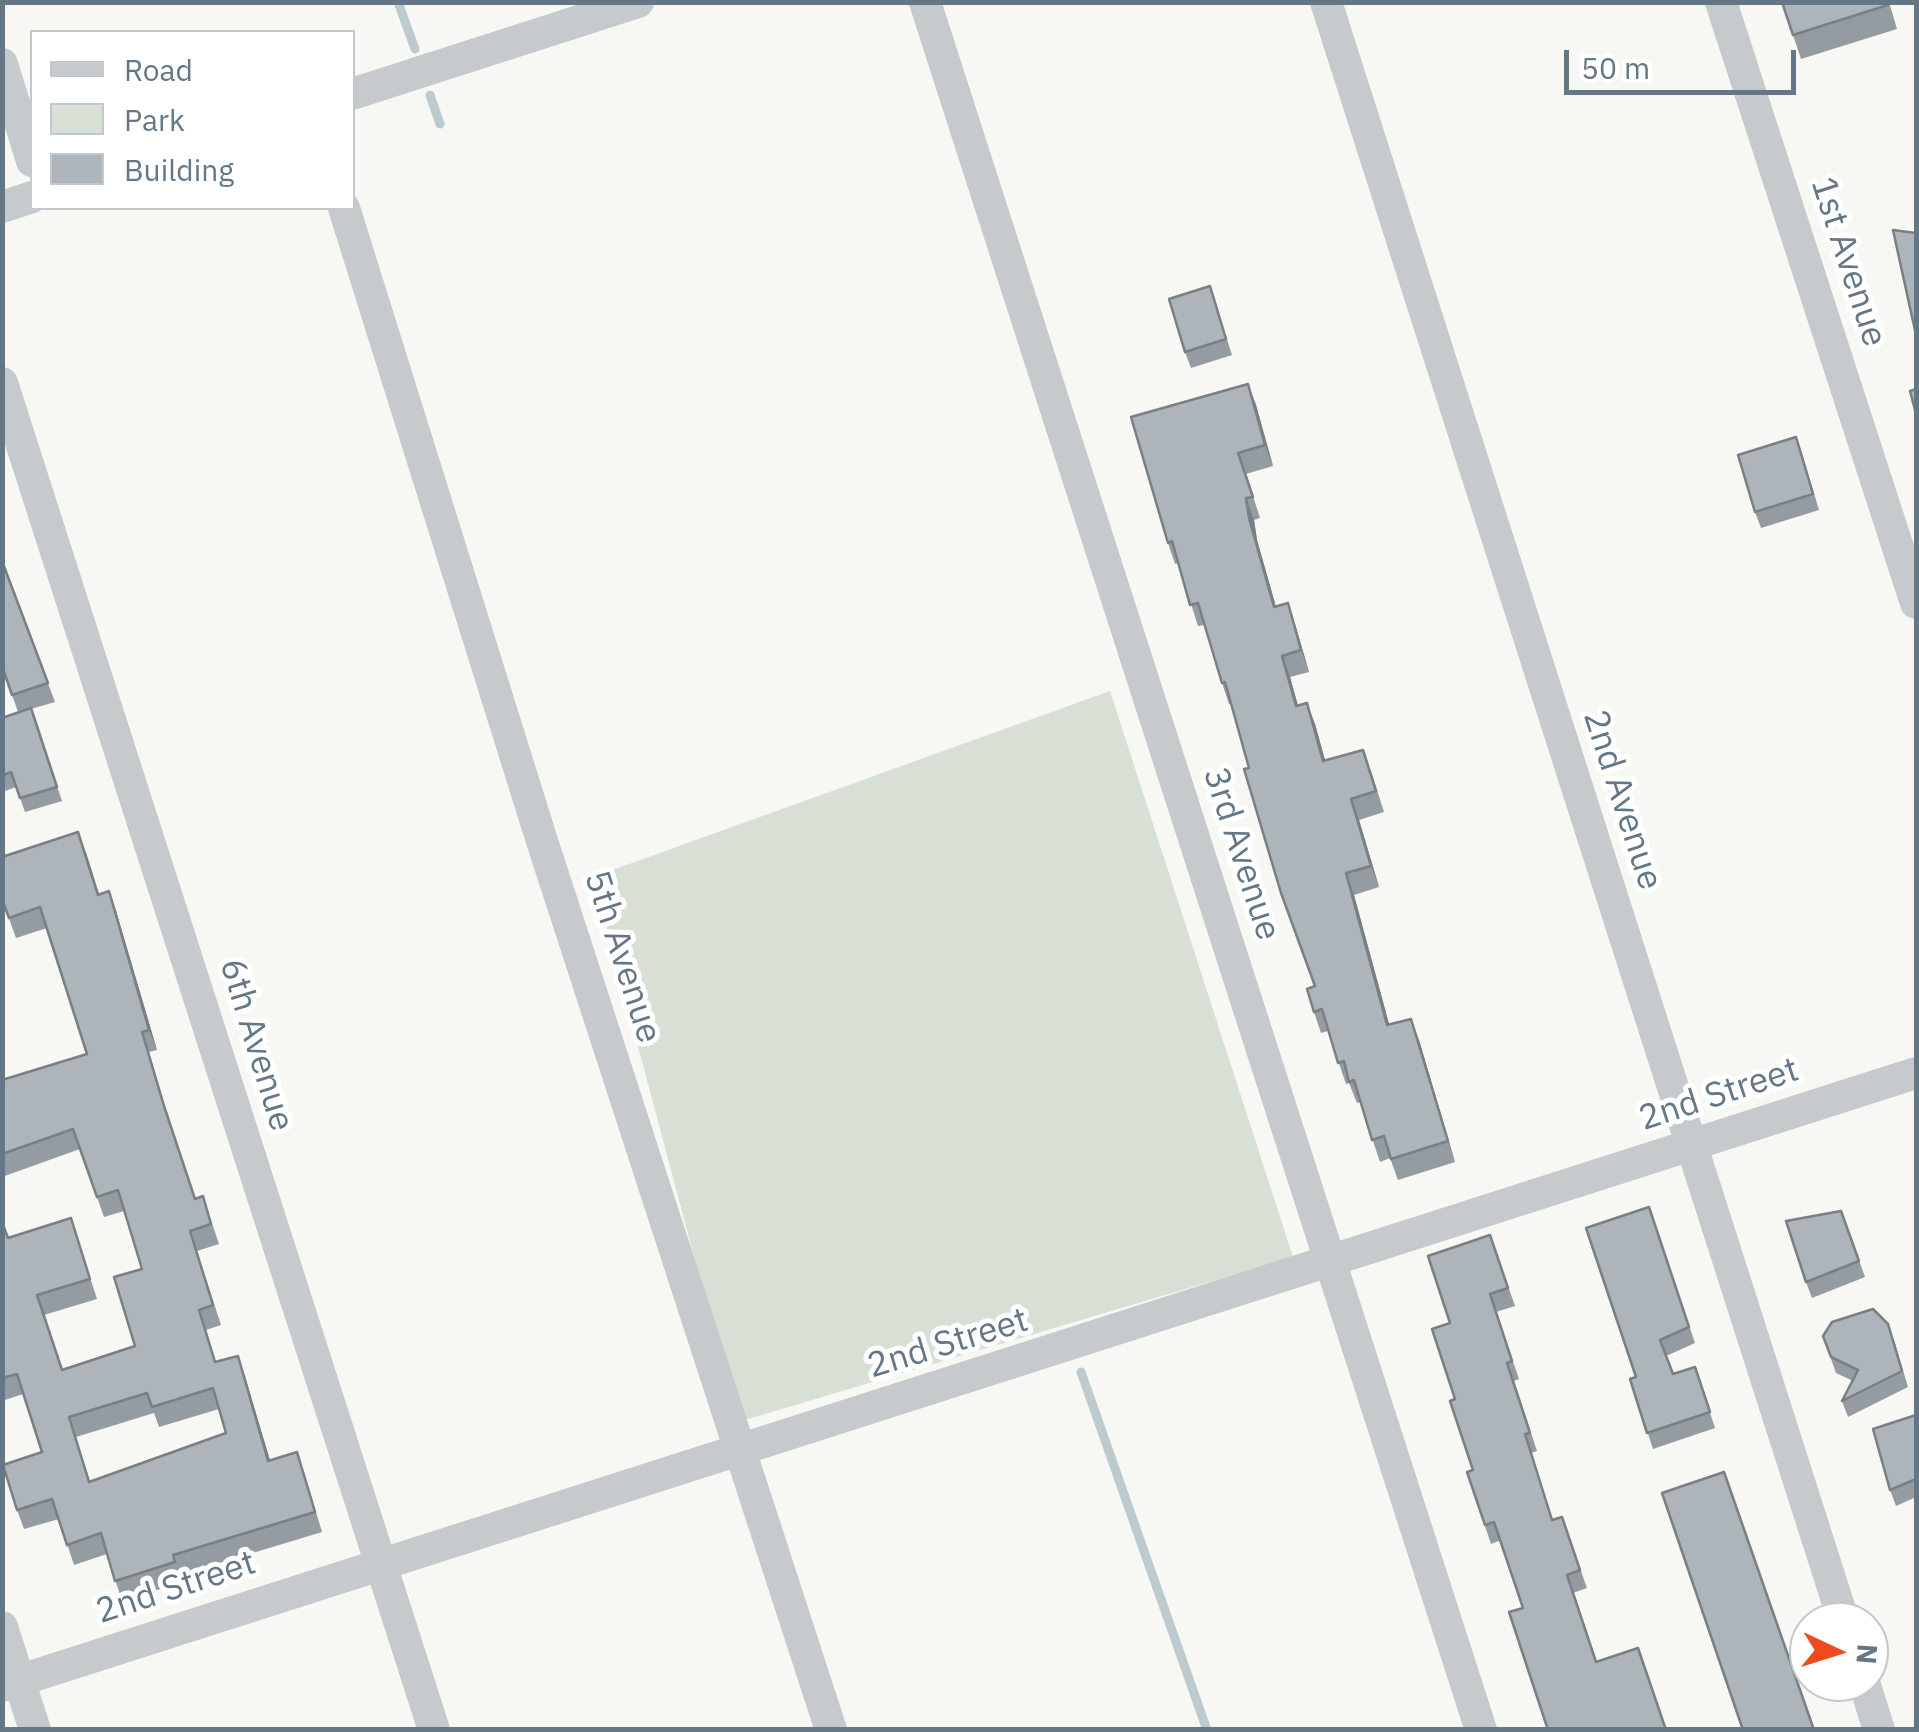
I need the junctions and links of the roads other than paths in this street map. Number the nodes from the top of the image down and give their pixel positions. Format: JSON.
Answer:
{"nodes":[{"id":1,"x":638,"y":2,"type":"edge"},
{"id":2,"x":925,"y":2,"type":"edge"},
{"id":3,"x":1326,"y":2,"type":"edge"},
{"id":4,"x":1721,"y":2,"type":"edge"},
{"id":5,"x":2,"y":64,"type":"edge"},
{"id":6,"x":355,"y":93,"type":"edge"},
{"id":7,"x":30,"y":155,"type":"edge"},
{"id":8,"x":30,"y":197,"type":"edge"},
{"id":9,"x":2,"y":208,"type":"edge"},
{"id":10,"x":345,"y":210,"type":"edge"},
{"id":11,"x":2,"y":384,"type":"edge"},
{"id":12,"x":1916,"y":604,"type":"edge"},
{"id":13,"x":1916,"y":1073,"type":"edge"},
{"id":14,"x":1690,"y":1147,"type":"junction"},
{"id":15,"x":1330,"y":1262,"type":"junction"},
{"id":16,"x":742,"y":1450,"type":"junction"},
{"id":17,"x":382,"y":1562,"type":"junction"},
{"id":18,"x":1838,"y":1602,"type":"edge"},
{"id":19,"x":2,"y":1627,"type":"edge"},
{"id":20,"x":11,"y":1683,"type":"edge"},
{"id":21,"x":1870,"y":1702,"type":"edge"},
{"id":22,"x":35,"y":1730,"type":"edge"},
{"id":23,"x":434,"y":1730,"type":"edge"},
{"id":24,"x":832,"y":1730,"type":"edge"},
{"id":25,"x":1481,"y":1730,"type":"edge"},
{"id":26,"x":1879,"y":1730,"type":"edge"}],
"edges":[{"from":1,"to":6,"type":"street"},
{"from":2,"to":15,"type":"street","name":"3rd Avenue"},
{"from":3,"to":14,"type":"street","name":"2nd Avenue"},
{"from":4,"to":12,"type":"street","name":"1st Avenue"},
{"from":5,"to":7,"type":"street"},
{"from":8,"to":9,"type":"street"},
{"from":10,"to":16,"type":"street","name":"5th Avenue"},
{"from":11,"to":17,"type":"street","name":"6th Avenue"},
{"from":13,"to":14,"type":"street","name":"2nd Street"},
{"from":14,"to":15,"type":"street","name":"2nd Street"},
{"from":14,"to":18,"type":"street","name":"2nd Avenue"},
{"from":15,"to":16,"type":"street","name":"2nd Street"},
{"from":15,"to":25,"type":"street","name":"3rd Avenue"},
{"from":16,"to":17,"type":"street","name":"2nd Street"},
{"from":16,"to":24,"type":"street","name":"5th Avenue"},
{"from":17,"to":20,"type":"street","name":"2nd Street"},
{"from":17,"to":23,"type":"street","name":"6th Avenue"},
{"from":19,"to":20,"type":"street"},
{"from":20,"to":22,"type":"street"},
{"from":21,"to":26,"type":"street"}]}
